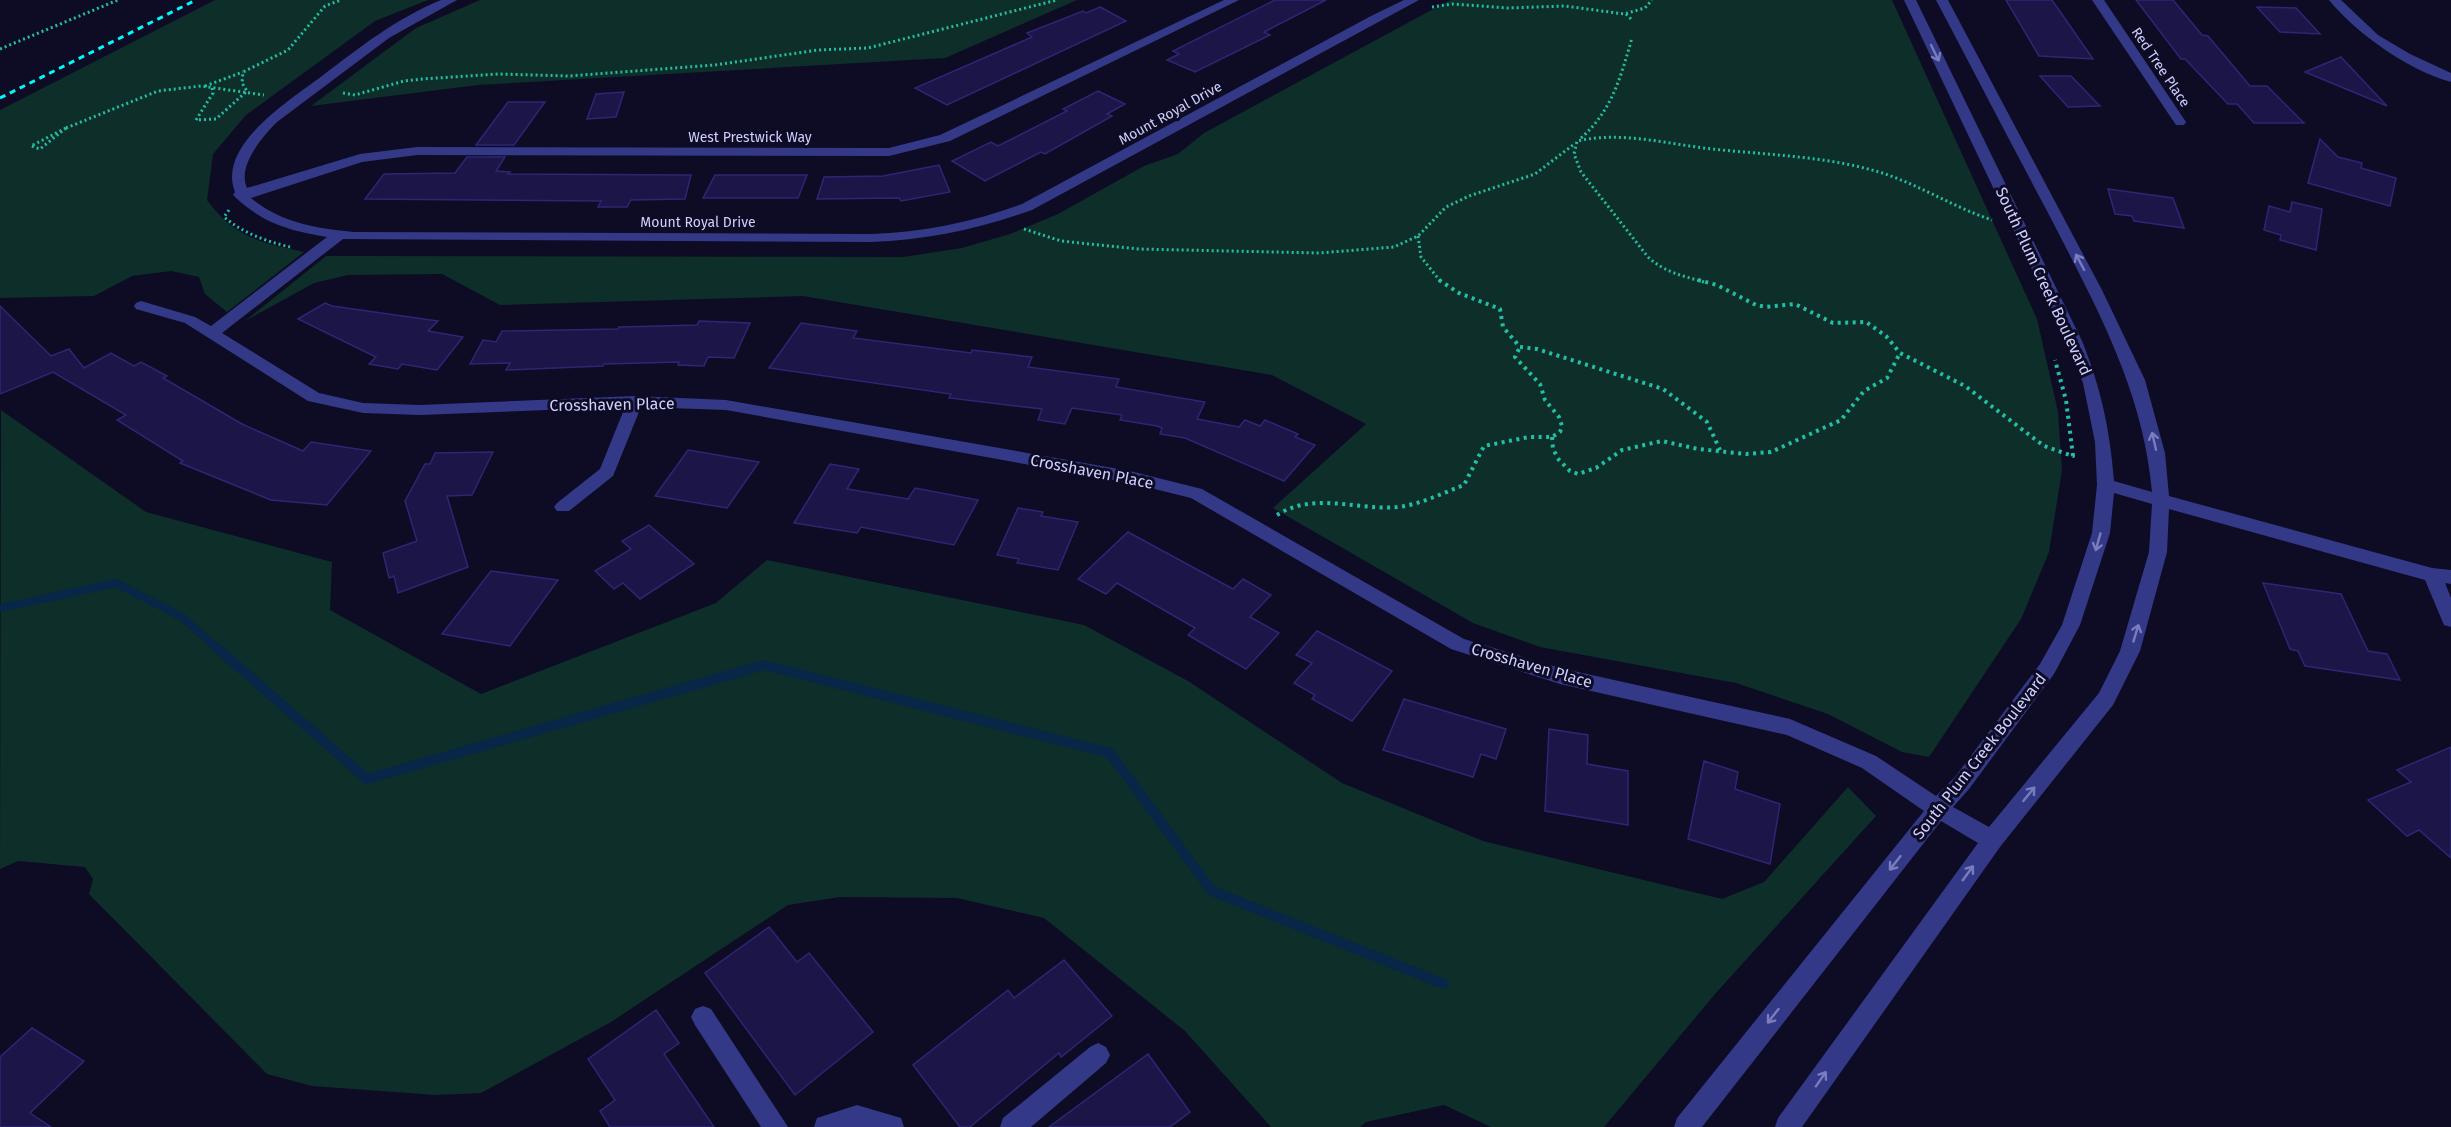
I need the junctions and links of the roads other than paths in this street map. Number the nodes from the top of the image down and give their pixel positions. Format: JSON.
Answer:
{"nodes":[{"id":1,"x":451,"y":0,"type":"edge"},
{"id":2,"x":1233,"y":0,"type":"edge"},
{"id":3,"x":1413,"y":0,"type":"edge"},
{"id":4,"x":1910,"y":0,"type":"edge"},
{"id":5,"x":1942,"y":0,"type":"edge"},
{"id":6,"x":2098,"y":0,"type":"edge"},
{"id":7,"x":2335,"y":0,"type":"edge"},
{"id":8,"x":2451,"y":78,"type":"edge"},
{"id":9,"x":2180,"y":122,"type":"dead end"},
{"id":10,"x":240,"y":195,"type":"junction"},
{"id":11,"x":339,"y":235,"type":"junction"},
{"id":12,"x":141,"y":306,"type":"dead end"},
{"id":13,"x":212,"y":333,"type":"junction"},
{"id":14,"x":635,"y":401,"type":"junction"},
{"id":15,"x":2106,"y":484,"type":"junction"},
{"id":16,"x":2161,"y":499,"type":"junction"},
{"id":17,"x":563,"y":507,"type":"dead end"},
{"id":18,"x":2432,"y":575,"type":"junction"},
{"id":19,"x":2451,"y":577,"type":"edge"},
{"id":20,"x":2451,"y":620,"type":"edge"},
{"id":21,"x":1938,"y":809,"type":"junction"},
{"id":22,"x":1992,"y":840,"type":"junction"},
{"id":23,"x":703,"y":1017,"type":"dead end"},
{"id":24,"x":1098,"y":1055,"type":"dead end"},
{"id":25,"x":776,"y":1127,"type":"edge"},
{"id":26,"x":826,"y":1127,"type":"edge"},
{"id":27,"x":892,"y":1127,"type":"edge"},
{"id":28,"x":1012,"y":1127,"type":"edge"},
{"id":29,"x":1686,"y":1127,"type":"edge"},
{"id":30,"x":1787,"y":1127,"type":"edge"}],
"edges":[{"from":1,"to":10,"type":"street"},
{"from":2,"to":10,"type":"street","name":"West Prestwick Way"},
{"from":3,"to":11,"type":"street","name":"Mount Royal Drive"},
{"from":4,"to":15,"type":"street","name":"South Plum Creek Boulevard","one_way":true},
{"from":16,"to":5,"type":"street","one_way":true},
{"from":6,"to":9,"type":"street","name":"Red Tree Place"},
{"from":7,"to":8,"type":"street"},
{"from":10,"to":11,"type":"street","name":"Mount Royal Drive"},
{"from":11,"to":13,"type":"street"},
{"from":12,"to":13,"type":"street","name":"Crosshaven Place"},
{"from":13,"to":14,"type":"street","name":"Crosshaven Place"},
{"from":14,"to":17,"type":"street"},
{"from":14,"to":21,"type":"street","name":"Crosshaven Place"},
{"from":15,"to":16,"type":"street"},
{"from":15,"to":21,"type":"street","name":"South Plum Creek Boulevard","one_way":true},
{"from":16,"to":18,"type":"street"},
{"from":22,"to":16,"type":"street","one_way":true},
{"from":18,"to":19,"type":"street"},
{"from":18,"to":20,"type":"street"},
{"from":21,"to":22,"type":"street","name":"Crosshaven Place"},
{"from":21,"to":29,"type":"street","name":"South Plum Creek Boulevard","one_way":true},
{"from":30,"to":22,"type":"street","one_way":true},
{"from":23,"to":25,"type":"street"},
{"from":24,"to":28,"type":"street"},
{"from":26,"to":27,"type":"street"}]}
